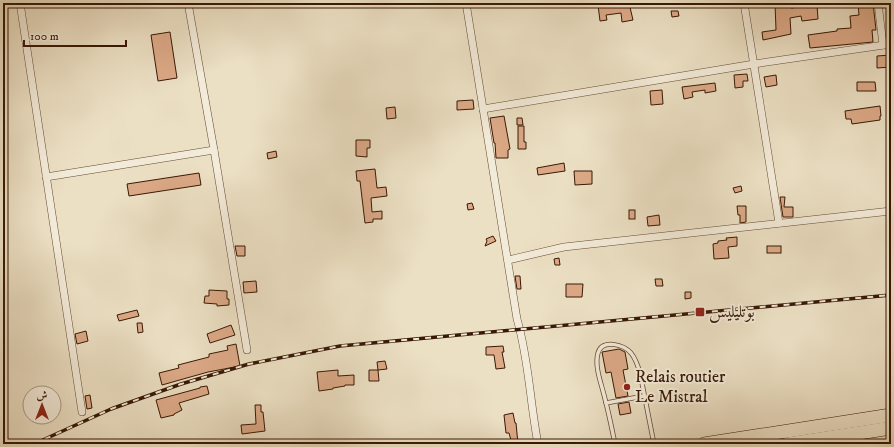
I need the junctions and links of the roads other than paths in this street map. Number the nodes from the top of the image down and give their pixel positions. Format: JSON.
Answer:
{"nodes":[{"id":1,"x":20,"y":3,"type":"edge"},
{"id":2,"x":466,"y":3,"type":"edge"},
{"id":3,"x":744,"y":3,"type":"edge"},
{"id":4,"x":878,"y":3,"type":"edge"},
{"id":5,"x":190,"y":5,"type":"edge"},
{"id":6,"x":891,"y":44,"type":"edge"},
{"id":7,"x":883,"y":45,"type":"junction"},
{"id":8,"x":754,"y":64,"type":"junction"},
{"id":9,"x":483,"y":109,"type":"junction"},
{"id":10,"x":214,"y":150,"type":"junction"},
{"id":11,"x":46,"y":177,"type":"junction"},
{"id":12,"x":891,"y":211,"type":"edge"},
{"id":13,"x":779,"y":223,"type":"junction"},
{"id":14,"x":508,"y":260,"type":"junction"},
{"id":15,"x":247,"y":350,"type":"dead end"},
{"id":16,"x":644,"y":396,"type":"junction"},
{"id":17,"x":606,"y":403,"type":"junction"},
{"id":18,"x":82,"y":412,"type":"dead end"},
{"id":19,"x":891,"y":415,"type":"edge"},
{"id":20,"x":891,"y":428,"type":"edge"},
{"id":21,"x":538,"y":444,"type":"edge"},
{"id":22,"x":615,"y":444,"type":"edge"},
{"id":23,"x":654,"y":444,"type":"edge"},
{"id":24,"x":704,"y":444,"type":"edge"},
{"id":25,"x":788,"y":444,"type":"edge"}],
"edges":[{"from":1,"to":11,"type":"street"},
{"from":2,"to":9,"type":"street"},
{"from":3,"to":8,"type":"street"},
{"from":4,"to":7,"type":"street"},
{"from":5,"to":10,"type":"street"},
{"from":6,"to":7,"type":"street"},
{"from":7,"to":8,"type":"street"},
{"from":8,"to":9,"type":"street"},
{"from":8,"to":13,"type":"street"},
{"from":9,"to":14,"type":"street"},
{"from":10,"to":11,"type":"street"},
{"from":10,"to":15,"type":"street"},
{"from":11,"to":18,"type":"street"},
{"from":12,"to":13,"type":"street"},
{"from":13,"to":14,"type":"street"},
{"from":14,"to":21,"type":"street"},
{"from":16,"to":17,"type":"lane"},
{"from":16,"to":17,"type":"lane"},
{"from":16,"to":23,"type":"lane"},
{"from":17,"to":22,"type":"lane"},
{"from":19,"to":24,"type":"highway"},
{"from":20,"to":25,"type":"highway"}]}
